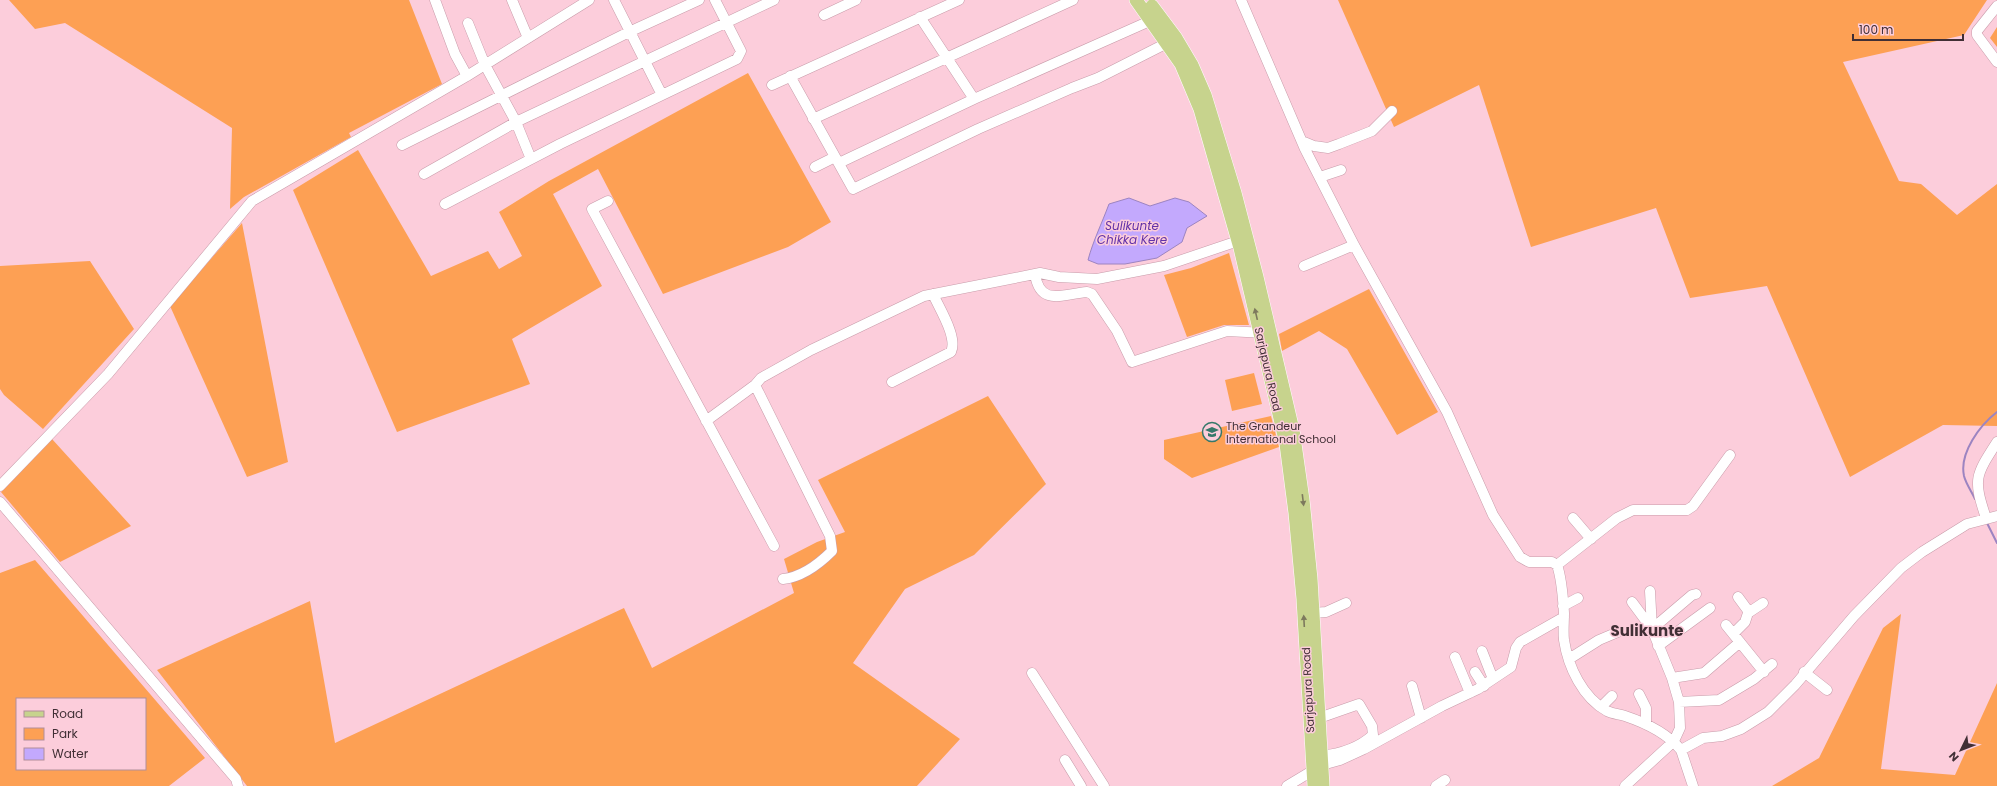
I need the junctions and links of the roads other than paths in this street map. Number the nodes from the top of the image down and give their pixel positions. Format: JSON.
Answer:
{"nodes":[{"id":1,"x":435,"y":0,"type":"edge"},
{"id":2,"x":512,"y":0,"type":"edge"},
{"id":3,"x":589,"y":0,"type":"edge"},
{"id":4,"x":614,"y":0,"type":"edge"},
{"id":5,"x":699,"y":0,"type":"edge"},
{"id":6,"x":715,"y":0,"type":"edge"},
{"id":7,"x":774,"y":0,"type":"edge"},
{"id":8,"x":856,"y":0,"type":"edge"},
{"id":9,"x":959,"y":0,"type":"edge"},
{"id":10,"x":1073,"y":0,"type":"edge"},
{"id":11,"x":1136,"y":0,"type":"edge"},
{"id":12,"x":1148,"y":0,"type":"edge"},
{"id":13,"x":1241,"y":0,"type":"edge"},
{"id":14,"x":574,"y":4,"type":"edge"},
{"id":15,"x":1997,"y":6,"type":"edge"},
{"id":16,"x":824,"y":15,"type":"dead end"},
{"id":17,"x":920,"y":17,"type":"junction"},
{"id":18,"x":1152,"y":20,"type":"junction"},
{"id":19,"x":468,"y":23,"type":"dead end"},
{"id":20,"x":727,"y":23,"type":"junction"},
{"id":21,"x":629,"y":32,"type":"junction"},
{"id":22,"x":528,"y":38,"type":"junction"},
{"id":23,"x":1171,"y":40,"type":"junction"},
{"id":24,"x":947,"y":56,"type":"junction"},
{"id":25,"x":645,"y":62,"type":"junction"},
{"id":26,"x":1997,"y":62,"type":"edge"},
{"id":27,"x":485,"y":64,"type":"junction"},
{"id":28,"x":467,"y":76,"type":"junction"},
{"id":29,"x":790,"y":76,"type":"junction"},
{"id":30,"x":772,"y":85,"type":"dead end"},
{"id":31,"x":661,"y":94,"type":"junction"},
{"id":32,"x":502,"y":95,"type":"junction"},
{"id":33,"x":974,"y":99,"type":"junction"},
{"id":34,"x":1392,"y":111,"type":"dead end"},
{"id":35,"x":813,"y":119,"type":"junction"},
{"id":36,"x":516,"y":122,"type":"junction"},
{"id":37,"x":1302,"y":141,"type":"junction"},
{"id":38,"x":402,"y":145,"type":"dead end"},
{"id":39,"x":531,"y":159,"type":"junction"},
{"id":40,"x":837,"y":160,"type":"junction"},
{"id":41,"x":815,"y":167,"type":"dead end"},
{"id":42,"x":1341,"y":170,"type":"dead end"},
{"id":43,"x":424,"y":174,"type":"dead end"},
{"id":44,"x":1320,"y":178,"type":"junction"},
{"id":45,"x":608,"y":201,"type":"dead end"},
{"id":46,"x":445,"y":204,"type":"dead end"},
{"id":47,"x":1238,"y":241,"type":"junction"},
{"id":48,"x":1354,"y":245,"type":"junction"},
{"id":49,"x":1304,"y":266,"type":"dead end"},
{"id":50,"x":1035,"y":274,"type":"junction"},
{"id":51,"x":933,"y":294,"type":"junction"},
{"id":52,"x":1265,"y":334,"type":"junction"},
{"id":53,"x":892,"y":382,"type":"dead end"},
{"id":54,"x":755,"y":385,"type":"junction"},
{"id":55,"x":706,"y":421,"type":"junction"},
{"id":56,"x":1997,"y":442,"type":"edge"},
{"id":57,"x":1730,"y":455,"type":"dead end"},
{"id":58,"x":0,"y":486,"type":"edge"},
{"id":59,"x":0,"y":502,"type":"edge"},
{"id":60,"x":1997,"y":516,"type":"edge"},
{"id":61,"x":1573,"y":518,"type":"dead end"},
{"id":62,"x":1984,"y":519,"type":"junction"},
{"id":63,"x":1591,"y":539,"type":"junction"},
{"id":64,"x":774,"y":546,"type":"dead end"},
{"id":65,"x":1557,"y":565,"type":"junction"},
{"id":66,"x":784,"y":579,"type":"dead end"},
{"id":67,"x":1650,"y":591,"type":"dead end"},
{"id":68,"x":1696,"y":594,"type":"dead end"},
{"id":69,"x":1738,"y":597,"type":"dead end"},
{"id":70,"x":1578,"y":598,"type":"dead end"},
{"id":71,"x":1632,"y":602,"type":"dead end"},
{"id":72,"x":1346,"y":603,"type":"dead end"},
{"id":73,"x":1763,"y":603,"type":"dead end"},
{"id":74,"x":1563,"y":606,"type":"junction"},
{"id":75,"x":1710,"y":608,"type":"dead end"},
{"id":76,"x":1749,"y":612,"type":"junction"},
{"id":77,"x":1313,"y":613,"type":"junction"},
{"id":78,"x":1564,"y":618,"type":"junction"},
{"id":79,"x":1726,"y":625,"type":"dead end"},
{"id":80,"x":1652,"y":630,"type":"junction"},
{"id":81,"x":1618,"y":632,"type":"dead end"},
{"id":82,"x":1734,"y":634,"type":"junction"},
{"id":83,"x":1740,"y":642,"type":"junction"},
{"id":84,"x":1658,"y":646,"type":"junction"},
{"id":85,"x":1482,"y":651,"type":"dead end"},
{"id":86,"x":1455,"y":657,"type":"dead end"},
{"id":87,"x":1569,"y":659,"type":"junction"},
{"id":88,"x":1772,"y":664,"type":"dead end"},
{"id":89,"x":1476,"y":672,"type":"dead end"},
{"id":90,"x":1764,"y":672,"type":"junction"},
{"id":91,"x":1804,"y":672,"type":"junction"},
{"id":92,"x":1032,"y":673,"type":"dead end"},
{"id":93,"x":1672,"y":678,"type":"junction"},
{"id":94,"x":1493,"y":679,"type":"junction"},
{"id":95,"x":1412,"y":686,"type":"dead end"},
{"id":96,"x":1484,"y":686,"type":"junction"},
{"id":97,"x":1827,"y":690,"type":"dead end"},
{"id":98,"x":1470,"y":693,"type":"junction"},
{"id":99,"x":1639,"y":694,"type":"dead end"},
{"id":100,"x":1612,"y":696,"type":"dead end"},
{"id":101,"x":1679,"y":702,"type":"junction"},
{"id":102,"x":1601,"y":707,"type":"junction"},
{"id":103,"x":1319,"y":718,"type":"junction"},
{"id":104,"x":1421,"y":718,"type":"junction"},
{"id":105,"x":1646,"y":724,"type":"junction"},
{"id":106,"x":1674,"y":741,"type":"junction"},
{"id":107,"x":1681,"y":750,"type":"junction"},
{"id":108,"x":1064,"y":760,"type":"dead end"},
{"id":109,"x":1318,"y":764,"type":"junction"},
{"id":110,"x":1445,"y":780,"type":"dead end"},
{"id":111,"x":238,"y":786,"type":"edge"},
{"id":112,"x":1080,"y":786,"type":"edge"},
{"id":113,"x":1104,"y":786,"type":"edge"},
{"id":114,"x":1287,"y":786,"type":"edge"},
{"id":115,"x":1314,"y":786,"type":"edge"},
{"id":116,"x":1323,"y":786,"type":"edge"},
{"id":117,"x":1436,"y":786,"type":"edge"},
{"id":118,"x":1625,"y":786,"type":"edge"},
{"id":119,"x":1693,"y":786,"type":"edge"}],
"edges":[{"from":1,"to":28,"type":"street"},
{"from":2,"to":22,"type":"street"},
{"from":3,"to":14,"type":"street"},
{"from":4,"to":21,"type":"street"},
{"from":5,"to":21,"type":"street"},
{"from":6,"to":20,"type":"street"},
{"from":7,"to":20,"type":"street"},
{"from":8,"to":16,"type":"street"},
{"from":9,"to":17,"type":"street"},
{"from":10,"to":24,"type":"street"},
{"from":11,"to":18,"type":"main road","name":"Sarjapura Road"},
{"from":12,"to":23,"type":"main road","name":"Sarjapura Road"},
{"from":13,"to":37,"type":"street"},
{"from":14,"to":22,"type":"street"},
{"from":15,"to":26,"type":"street"},
{"from":17,"to":24,"type":"street"},
{"from":17,"to":29,"type":"street"},
{"from":18,"to":23,"type":"main road","name":"Sarjapura Road"},
{"from":18,"to":33,"type":"street"},
{"from":19,"to":27,"type":"street"},
{"from":20,"to":25,"type":"street"},
{"from":20,"to":31,"type":"street"},
{"from":21,"to":25,"type":"street"},
{"from":21,"to":32,"type":"street"},
{"from":22,"to":27,"type":"street"},
{"from":23,"to":40,"type":"street"},
{"from":23,"to":47,"type":"main road","name":"Sarjapura Road"},
{"from":23,"to":52,"type":"main road","name":"Sarjapura Road"},
{"from":24,"to":33,"type":"street"},
{"from":24,"to":35,"type":"street"},
{"from":25,"to":31,"type":"street"},
{"from":25,"to":36,"type":"street"},
{"from":27,"to":28,"type":"street"},
{"from":27,"to":32,"type":"street"},
{"from":28,"to":58,"type":"street"},
{"from":29,"to":30,"type":"street"},
{"from":29,"to":35,"type":"street"},
{"from":31,"to":39,"type":"street"},
{"from":32,"to":36,"type":"street"},
{"from":32,"to":38,"type":"street"},
{"from":33,"to":40,"type":"street"},
{"from":34,"to":37,"type":"street"},
{"from":35,"to":40,"type":"street"},
{"from":36,"to":39,"type":"street"},
{"from":36,"to":43,"type":"street"},
{"from":37,"to":44,"type":"street"},
{"from":39,"to":46,"type":"street"},
{"from":40,"to":41,"type":"street"},
{"from":42,"to":44,"type":"street"},
{"from":44,"to":48,"type":"street"},
{"from":45,"to":55,"type":"street"},
{"from":47,"to":50,"type":"street"},
{"from":52,"to":47,"type":"main road","name":"Sarjapura Road","one_way":true},
{"from":48,"to":49,"type":"street"},
{"from":48,"to":65,"type":"street"},
{"from":50,"to":51,"type":"street"},
{"from":50,"to":52,"type":"street"},
{"from":51,"to":53,"type":"street"},
{"from":51,"to":54,"type":"street"},
{"from":52,"to":77,"type":"main road","name":"Sarjapura Road","one_way":true},
{"from":109,"to":52,"type":"main road","name":"Sarjapura Road","one_way":true},
{"from":54,"to":55,"type":"street"},
{"from":54,"to":66,"type":"street"},
{"from":55,"to":64,"type":"street"},
{"from":56,"to":62,"type":"street"},
{"from":57,"to":63,"type":"street"},
{"from":59,"to":111,"type":"street"},
{"from":60,"to":62,"type":"street"},
{"from":61,"to":63,"type":"street"},
{"from":62,"to":91,"type":"street"},
{"from":63,"to":65,"type":"street"},
{"from":65,"to":74,"type":"street"},
{"from":67,"to":80,"type":"street"},
{"from":68,"to":80,"type":"street"},
{"from":69,"to":76,"type":"street"},
{"from":70,"to":74,"type":"street"},
{"from":71,"to":80,"type":"street"},
{"from":72,"to":77,"type":"street"},
{"from":73,"to":76,"type":"street"},
{"from":74,"to":78,"type":"street"},
{"from":75,"to":84,"type":"street"},
{"from":76,"to":82,"type":"street"},
{"from":77,"to":103,"type":"main road","name":"Sarjapura Road"},
{"from":78,"to":87,"type":"street"},
{"from":78,"to":94,"type":"street"},
{"from":79,"to":82,"type":"street"},
{"from":80,"to":84,"type":"street"},
{"from":81,"to":87,"type":"street"},
{"from":82,"to":83,"type":"street"},
{"from":83,"to":90,"type":"street"},
{"from":83,"to":93,"type":"street"},
{"from":84,"to":93,"type":"street"},
{"from":85,"to":94,"type":"street"},
{"from":86,"to":98,"type":"street"},
{"from":87,"to":102,"type":"street"},
{"from":88,"to":90,"type":"street"},
{"from":89,"to":96,"type":"street"},
{"from":90,"to":101,"type":"street"},
{"from":91,"to":97,"type":"street"},
{"from":91,"to":107,"type":"street"},
{"from":92,"to":113,"type":"street"},
{"from":93,"to":101,"type":"street"},
{"from":94,"to":96,"type":"street"},
{"from":95,"to":104,"type":"street"},
{"from":96,"to":98,"type":"street"},
{"from":98,"to":104,"type":"street"},
{"from":99,"to":105,"type":"street"},
{"from":100,"to":102,"type":"street"},
{"from":101,"to":106,"type":"street"},
{"from":102,"to":105,"type":"street"},
{"from":103,"to":109,"type":"main road","name":"Sarjapura Road"},
{"from":103,"to":109,"type":"street"},
{"from":104,"to":109,"type":"street"},
{"from":105,"to":106,"type":"street"},
{"from":106,"to":107,"type":"street"},
{"from":106,"to":118,"type":"street"},
{"from":107,"to":119,"type":"street"},
{"from":108,"to":112,"type":"street"},
{"from":109,"to":114,"type":"street"},
{"from":109,"to":115,"type":"main road","name":"Sarjapura Road"},
{"from":109,"to":116,"type":"main road","name":"Sarjapura Road"},
{"from":110,"to":117,"type":"street"}]}
